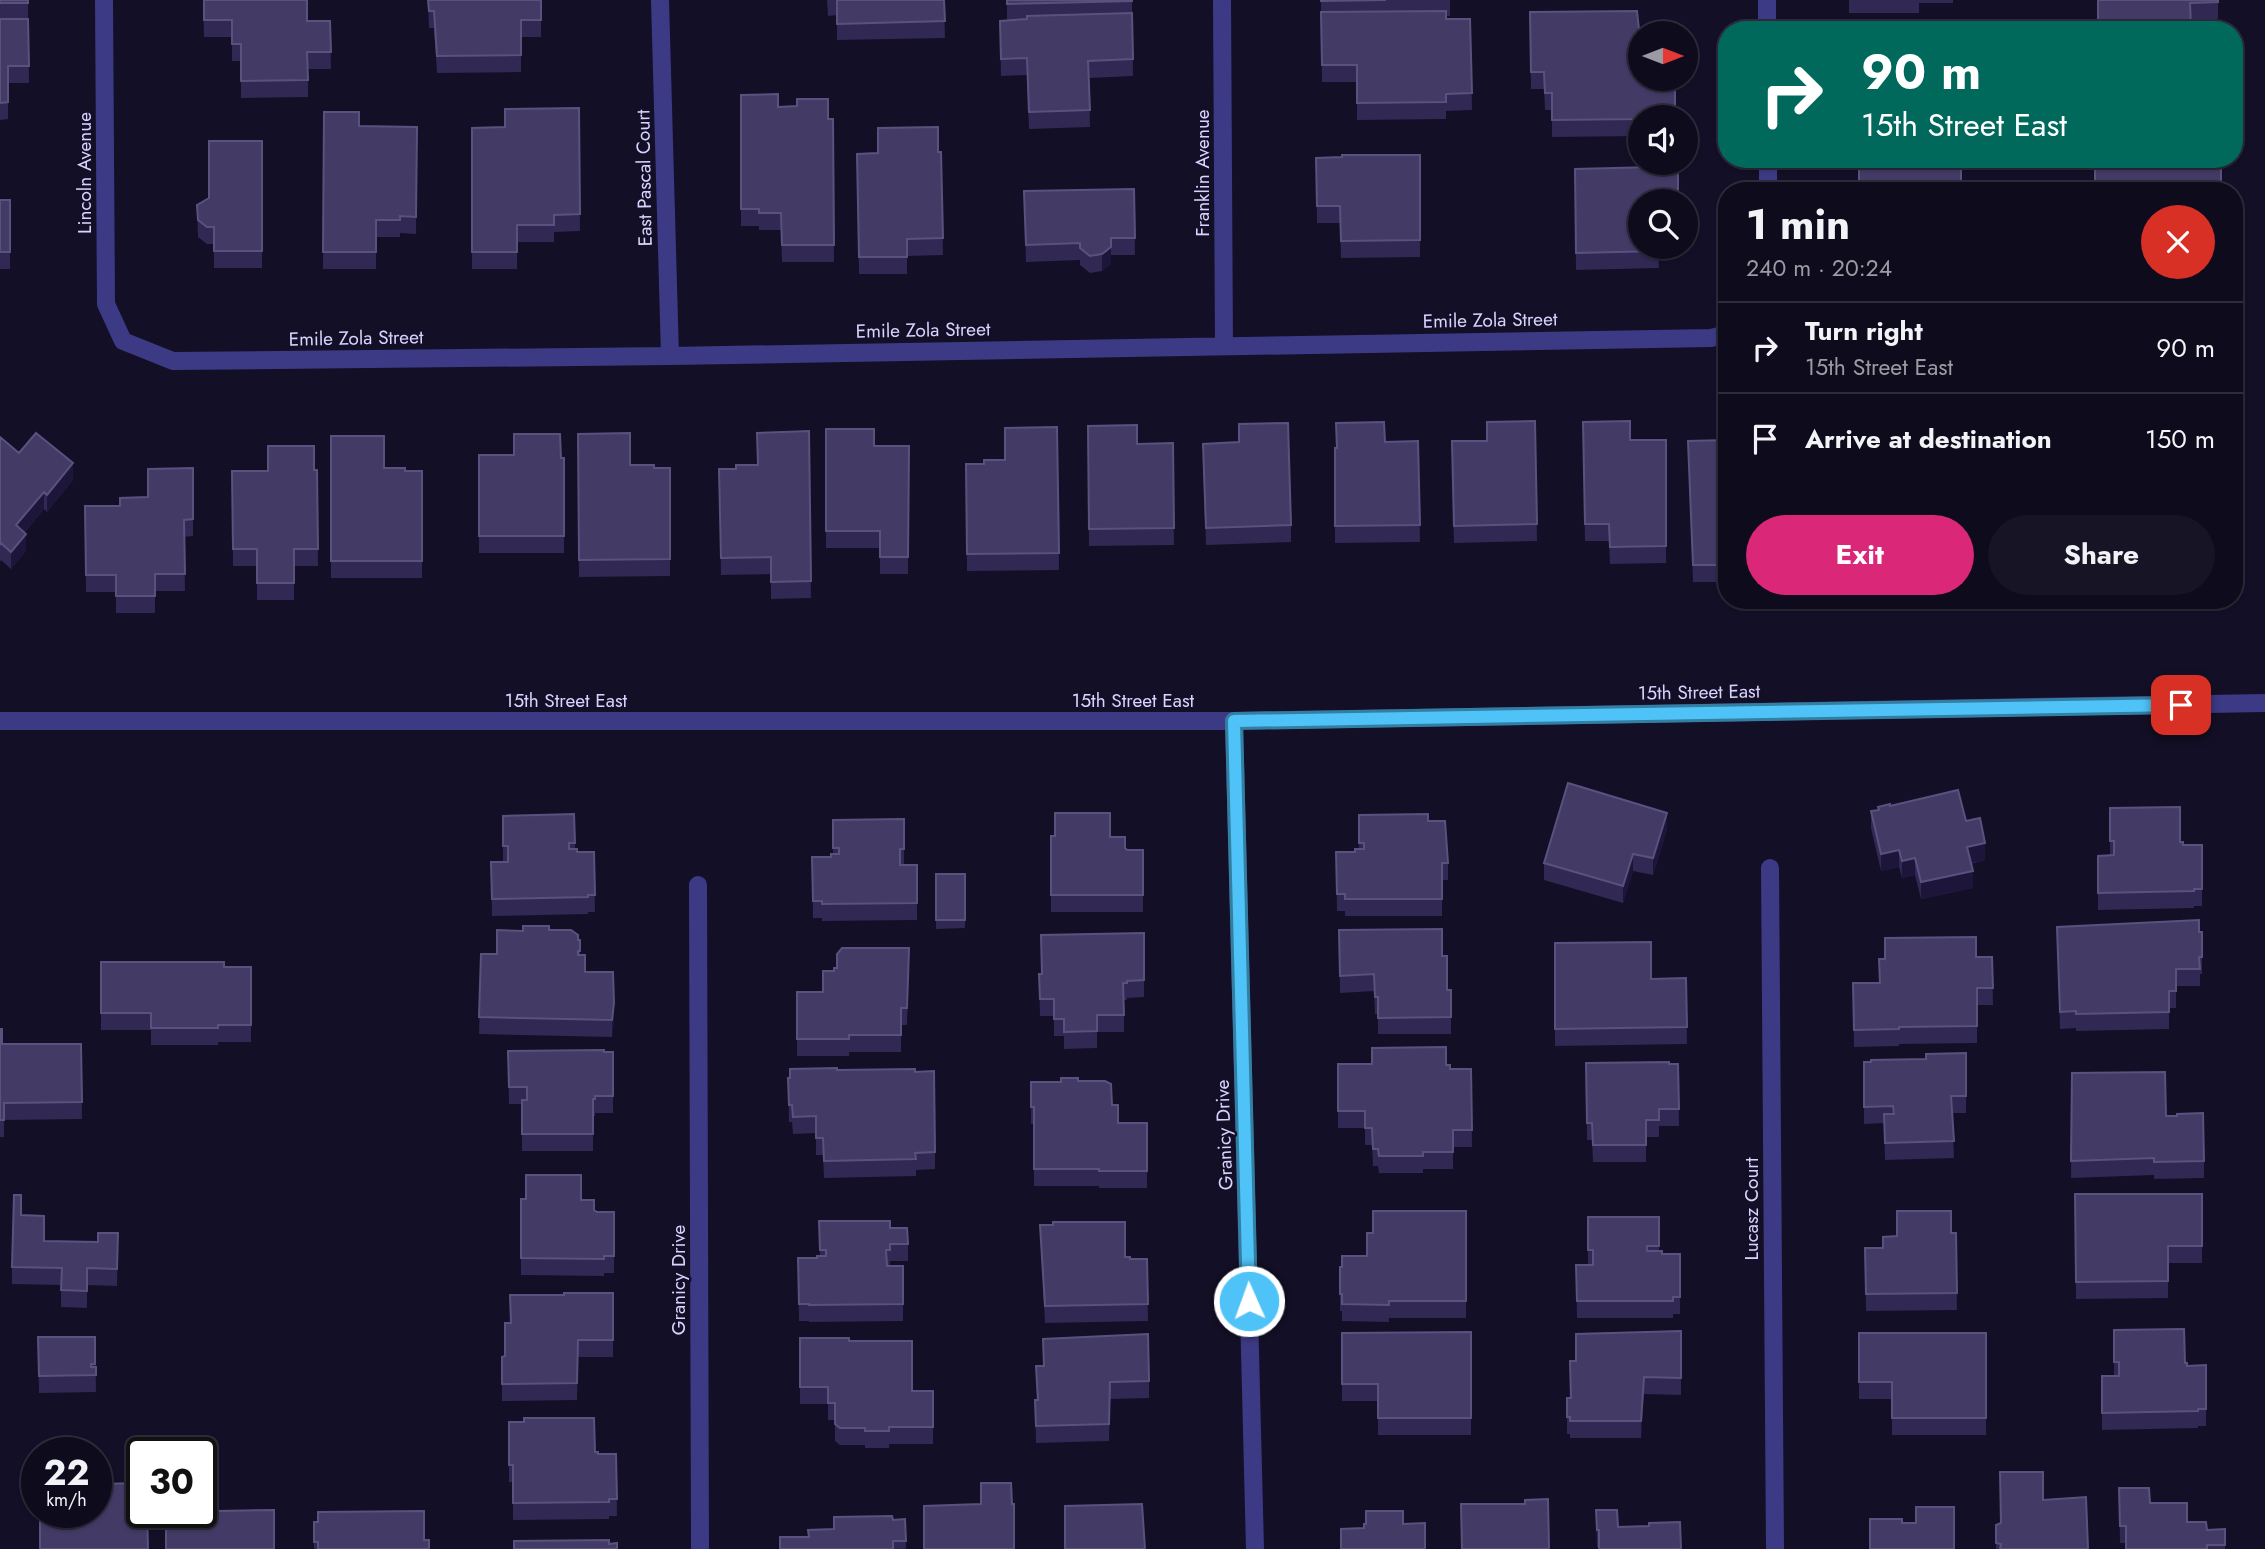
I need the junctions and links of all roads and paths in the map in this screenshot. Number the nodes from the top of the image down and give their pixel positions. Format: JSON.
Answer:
{"nodes":[{"id":1,"x":104,"y":0,"type":"edge"},
{"id":2,"x":660,"y":0,"type":"edge"},
{"id":3,"x":1222,"y":0,"type":"edge"},
{"id":4,"x":1767,"y":0,"type":"edge"},
{"id":5,"x":1767,"y":21,"type":"edge"},
{"id":6,"x":1718,"y":336,"type":"edge"},
{"id":7,"x":123,"y":341,"type":"joint"},
{"id":8,"x":1224,"y":345,"type":"junction"},
{"id":9,"x":670,"y":356,"type":"junction"},
{"id":10,"x":2265,"y":703,"type":"edge"},
{"id":11,"x":0,"y":721,"type":"edge"},
{"id":12,"x":1234,"y":721,"type":"junction"},
{"id":13,"x":1770,"y":868,"type":"dead end"},
{"id":14,"x":698,"y":885,"type":"dead end"},
{"id":15,"x":700,"y":1549,"type":"edge"},
{"id":16,"x":1255,"y":1549,"type":"edge"},
{"id":17,"x":1775,"y":1549,"type":"edge"}],
"edges":[{"from":1,"to":7,"type":"street","name":"Lincoln Avenue"},
{"from":2,"to":9,"type":"street","name":"East Pascal Court"},
{"from":3,"to":8,"type":"street","name":"Franklin Avenue"},
{"from":4,"to":5,"type":"street"},
{"from":6,"to":8,"type":"street","name":"Emile Zola Street"},
{"from":7,"to":9,"type":"street","name":"Emile Zola Street"},
{"from":8,"to":9,"type":"street","name":"Emile Zola Street"},
{"from":10,"to":12,"type":"street","name":"15th Street East"},
{"from":11,"to":12,"type":"street","name":"15th Street East"},
{"from":12,"to":16,"type":"street","name":"Granicy Drive"},
{"from":13,"to":17,"type":"street","name":"Lucasz Court"},
{"from":14,"to":15,"type":"street","name":"Granicy Drive"}]}
